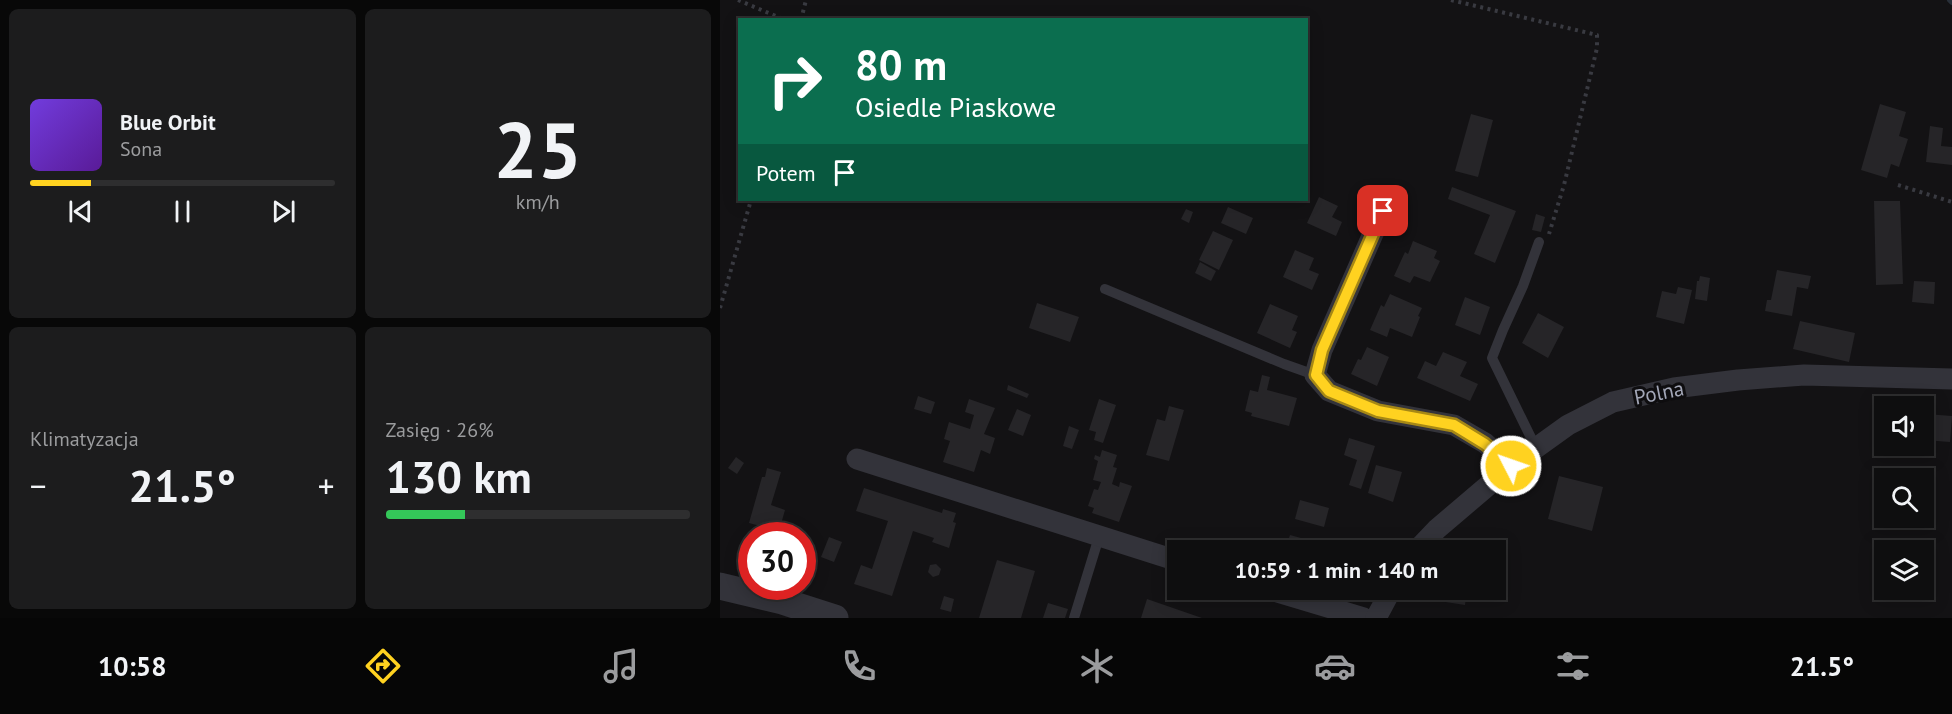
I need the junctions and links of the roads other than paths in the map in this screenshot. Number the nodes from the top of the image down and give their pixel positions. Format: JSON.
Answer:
{"nodes":[{"id":1,"x":1383,"y":211,"type":"dead end"},
{"id":2,"x":1539,"y":242,"type":"road end"},
{"id":3,"x":1105,"y":289,"type":"dead end"},
{"id":4,"x":1316,"y":375,"type":"junction"},
{"id":5,"x":1952,"y":379,"type":"edge"},
{"id":6,"x":1536,"y":448,"type":"junction"},
{"id":7,"x":857,"y":459,"type":"dead end"},
{"id":8,"x":1511,"y":466,"type":"junction"},
{"id":9,"x":1099,"y":537,"type":"junction"},
{"id":10,"x":1427,"y":540,"type":"edge"},
{"id":11,"x":1167,"y":558,"type":"edge"},
{"id":12,"x":720,"y":586,"type":"edge"},
{"id":13,"x":1304,"y":600,"type":"edge"},
{"id":14,"x":1386,"y":600,"type":"edge"},
{"id":15,"x":835,"y":618,"type":"edge"},
{"id":16,"x":1074,"y":618,"type":"edge"},
{"id":17,"x":1364,"y":618,"type":"edge"},
{"id":18,"x":1376,"y":618,"type":"edge"}],
"edges":[{"from":1,"to":4,"type":"street"},
{"from":2,"to":6,"type":"lane"},
{"from":3,"to":4,"type":"lane"},
{"from":4,"to":8,"type":"street"},
{"from":5,"to":6,"type":"street","name":"Polna"},
{"from":6,"to":8,"type":"street","name":"Polna"},
{"from":7,"to":9,"type":"street"},
{"from":8,"to":10,"type":"street","name":"Polna"},
{"from":9,"to":11,"type":"street"},
{"from":9,"to":16,"type":"lane"},
{"from":12,"to":15,"type":"street"},
{"from":13,"to":17,"type":"street"},
{"from":14,"to":18,"type":"street"}]}
